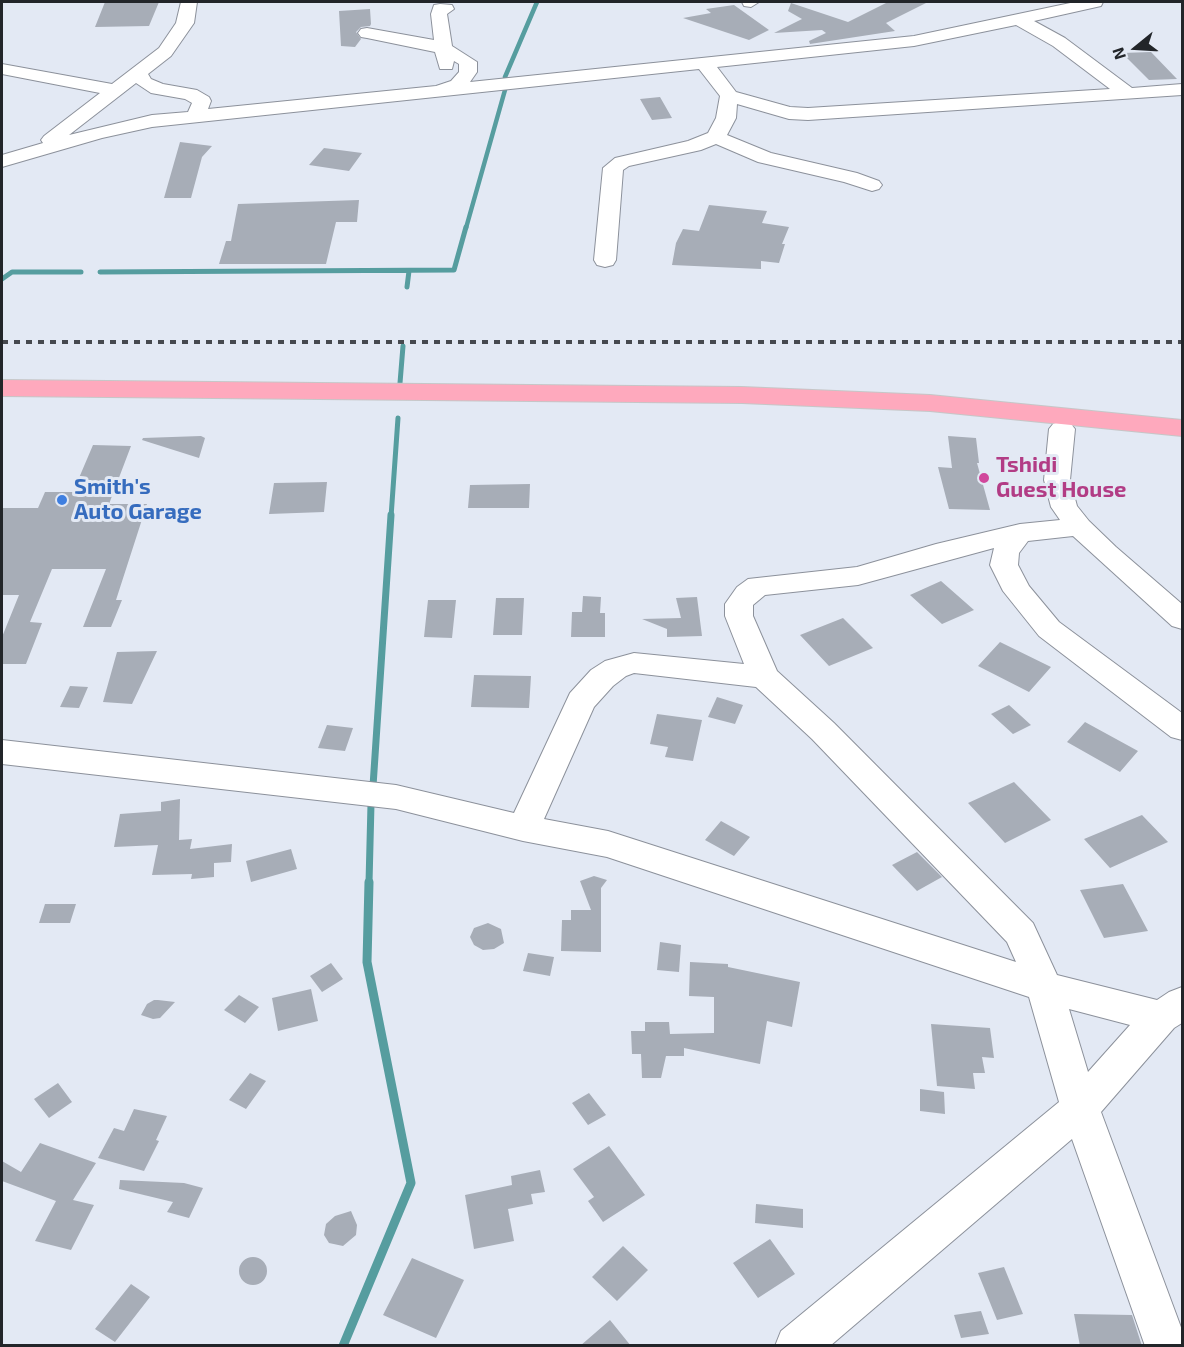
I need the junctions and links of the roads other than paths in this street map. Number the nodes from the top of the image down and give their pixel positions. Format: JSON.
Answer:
{"nodes":[{"id":1,"x":189,"y":2,"type":"edge"},
{"id":2,"x":1095,"y":2,"type":"edge"},
{"id":3,"x":1069,"y":4,"type":"edge"},
{"id":4,"x":446,"y":9,"type":"dead end"},
{"id":5,"x":1019,"y":20,"type":"junction"},
{"id":6,"x":367,"y":33,"type":"dead end"},
{"id":7,"x":445,"y":50,"type":"junction"},
{"id":8,"x":705,"y":64,"type":"junction"},
{"id":9,"x":2,"y":69,"type":"edge"},
{"id":10,"x":138,"y":73,"type":"junction"},
{"id":11,"x":115,"y":90,"type":"junction"},
{"id":12,"x":1182,"y":90,"type":"edge"},
{"id":13,"x":434,"y":91,"type":"junction"},
{"id":14,"x":1127,"y":93,"type":"junction"},
{"id":15,"x":729,"y":96,"type":"junction"},
{"id":16,"x":196,"y":115,"type":"junction"},
{"id":17,"x":716,"y":137,"type":"junction"},
{"id":18,"x":39,"y":148,"type":"junction"},
{"id":19,"x":2,"y":161,"type":"edge"},
{"id":20,"x":872,"y":185,"type":"dead end"},
{"id":21,"x":605,"y":260,"type":"dead end"},
{"id":22,"x":2,"y":388,"type":"edge"},
{"id":23,"x":2,"y":408,"type":"edge"},
{"id":24,"x":1182,"y":428,"type":"edge"},
{"id":25,"x":1062,"y":429,"type":"junction"},
{"id":26,"x":1182,"y":441,"type":"edge"},
{"id":27,"x":1079,"y":527,"type":"junction"},
{"id":28,"x":1020,"y":533,"type":"junction"},
{"id":29,"x":1182,"y":619,"type":"edge"},
{"id":30,"x":764,"y":677,"type":"junction"},
{"id":31,"x":1182,"y":729,"type":"edge"},
{"id":32,"x":2,"y":752,"type":"edge"},
{"id":33,"x":524,"y":828,"type":"junction"},
{"id":34,"x":1044,"y":987,"type":"junction"},
{"id":35,"x":1172,"y":1010,"type":"edge"},
{"id":36,"x":1080,"y":1108,"type":"junction"},
{"id":37,"x":796,"y":1346,"type":"edge"},
{"id":38,"x":1167,"y":1346,"type":"edge"}],
"edges":[{"from":1,"to":10,"type":"street"},
{"from":2,"to":3,"type":"street"},
{"from":3,"to":5,"type":"street"},
{"from":4,"to":7,"type":"street"},
{"from":5,"to":8,"type":"street"},
{"from":5,"to":14,"type":"street"},
{"from":6,"to":7,"type":"street"},
{"from":7,"to":13,"type":"street"},
{"from":8,"to":13,"type":"street"},
{"from":8,"to":15,"type":"street"},
{"from":9,"to":11,"type":"street"},
{"from":10,"to":11,"type":"street"},
{"from":10,"to":16,"type":"street"},
{"from":11,"to":18,"type":"street"},
{"from":12,"to":14,"type":"street"},
{"from":13,"to":16,"type":"street"},
{"from":14,"to":15,"type":"street"},
{"from":15,"to":17,"type":"street"},
{"from":16,"to":18,"type":"street"},
{"from":17,"to":20,"type":"street"},
{"from":17,"to":21,"type":"street"},
{"from":18,"to":19,"type":"street"},
{"from":22,"to":24,"type":"highway"},
{"from":23,"to":25,"type":"highway"},
{"from":25,"to":26,"type":"highway"},
{"from":25,"to":27,"type":"street"},
{"from":27,"to":28,"type":"street"},
{"from":27,"to":29,"type":"street"},
{"from":28,"to":30,"type":"street"},
{"from":28,"to":31,"type":"street"},
{"from":30,"to":33,"type":"street"},
{"from":30,"to":34,"type":"street"},
{"from":32,"to":33,"type":"street"},
{"from":33,"to":34,"type":"street"},
{"from":34,"to":35,"type":"street"},
{"from":34,"to":36,"type":"street"},
{"from":35,"to":36,"type":"street"},
{"from":36,"to":37,"type":"street"},
{"from":36,"to":38,"type":"street"}]}
